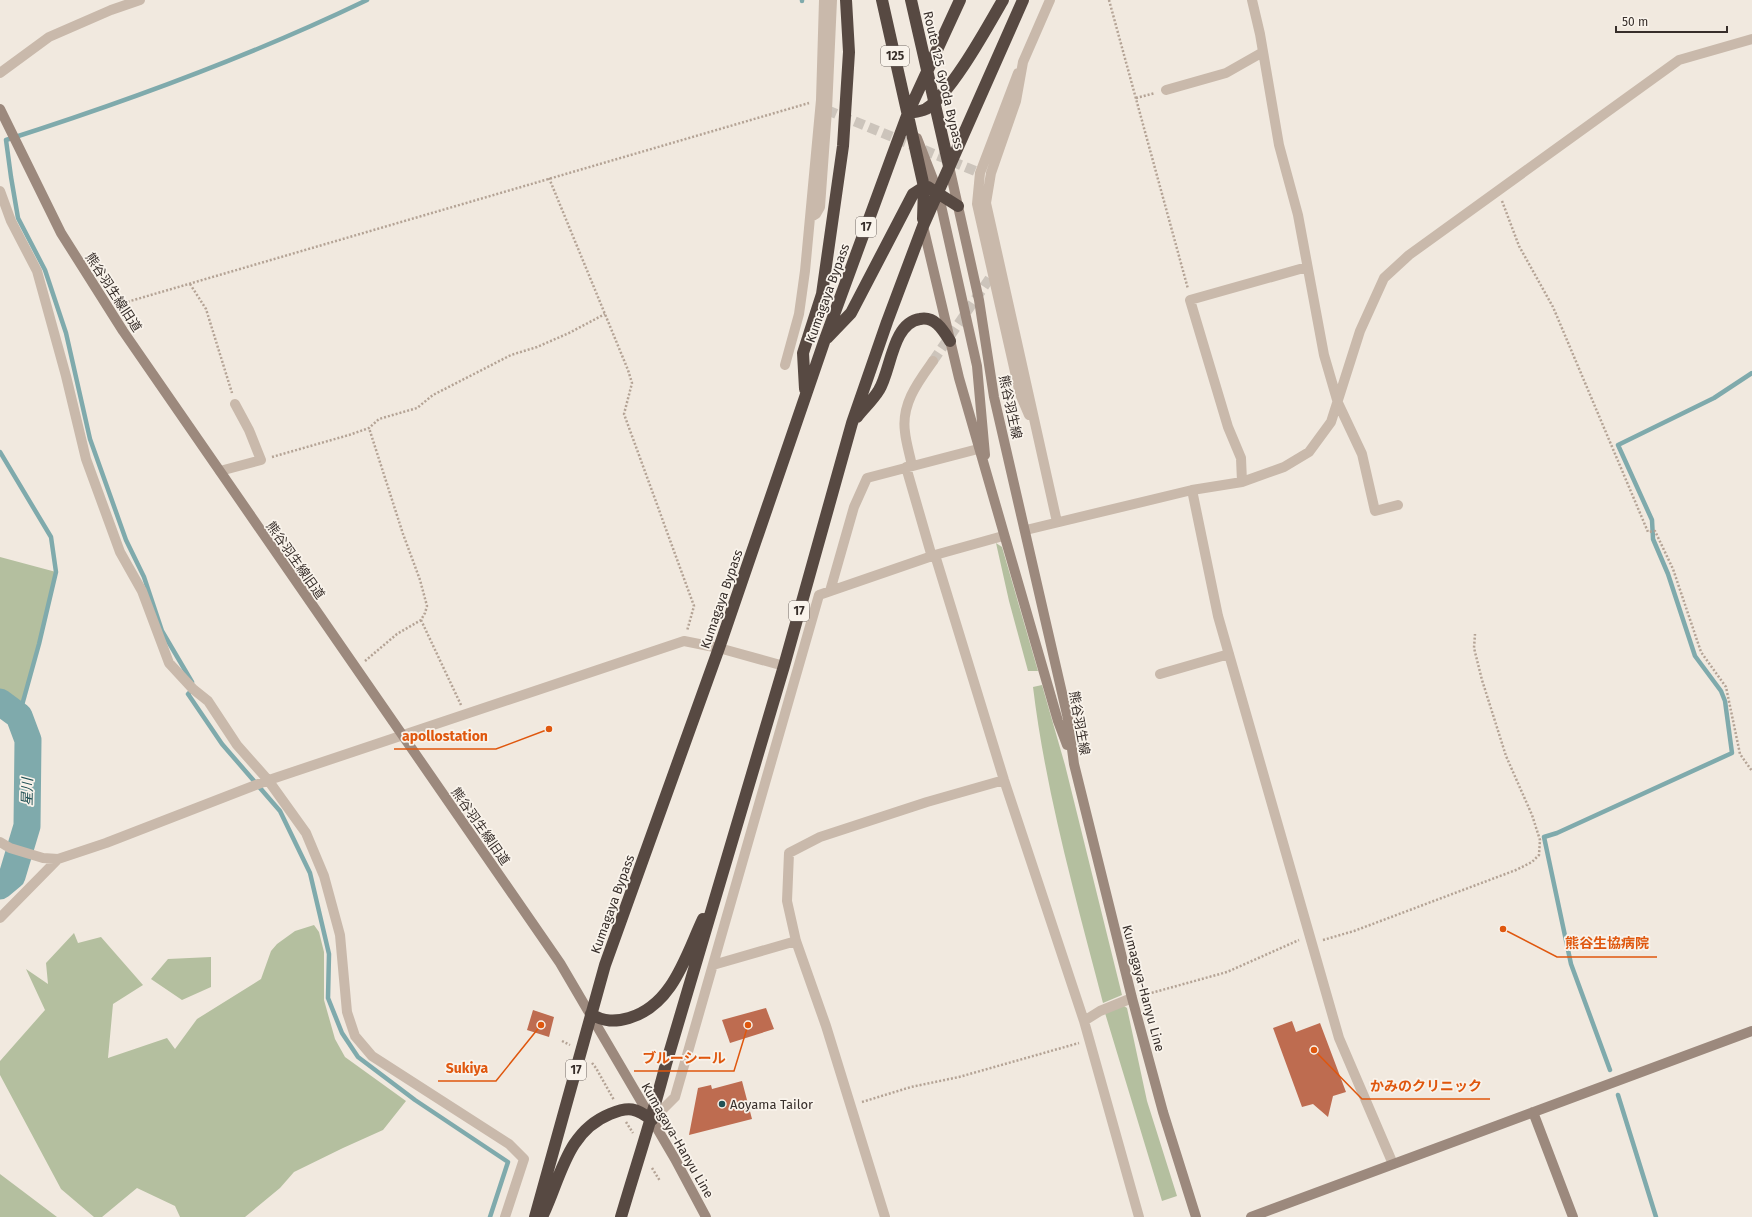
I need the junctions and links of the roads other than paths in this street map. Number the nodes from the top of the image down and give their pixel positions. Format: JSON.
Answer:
{"nodes":[{"id":1,"x":140,"y":0,"type":"edge"},
{"id":2,"x":824,"y":0,"type":"edge"},
{"id":3,"x":832,"y":0,"type":"edge"},
{"id":4,"x":846,"y":0,"type":"edge"},
{"id":5,"x":882,"y":0,"type":"edge"},
{"id":6,"x":911,"y":0,"type":"edge"},
{"id":7,"x":960,"y":0,"type":"edge"},
{"id":8,"x":1003,"y":0,"type":"edge"},
{"id":9,"x":1022,"y":0,"type":"edge"},
{"id":10,"x":1050,"y":0,"type":"edge"},
{"id":11,"x":1252,"y":0,"type":"edge"},
{"id":12,"x":1752,"y":38,"type":"edge"},
{"id":13,"x":1263,"y":52,"type":"junction"},
{"id":14,"x":928,"y":70,"type":"junction"},
{"id":15,"x":0,"y":72,"type":"edge"},
{"id":16,"x":1166,"y":90,"type":"road end"},
{"id":17,"x":935,"y":101,"type":"junction"},
{"id":18,"x":0,"y":111,"type":"edge"},
{"id":19,"x":908,"y":113,"type":"junction"},
{"id":20,"x":949,"y":166,"type":"junction"},
{"id":21,"x":924,"y":187,"type":"junction"},
{"id":22,"x":0,"y":191,"type":"edge"},
{"id":23,"x":938,"y":192,"type":"junction"},
{"id":24,"x":958,"y":206,"type":"junction"},
{"id":25,"x":811,"y":217,"type":"junction"},
{"id":26,"x":923,"y":226,"type":"junction"},
{"id":27,"x":1307,"y":267,"type":"junction"},
{"id":28,"x":950,"y":341,"type":"junction"},
{"id":29,"x":824,"y":342,"type":"junction"},
{"id":30,"x":933,"y":361,"type":"tunnel mouth"},
{"id":31,"x":784,"y":366,"type":"dead end"},
{"id":32,"x":805,"y":396,"type":"junction"},
{"id":33,"x":1338,"y":403,"type":"junction"},
{"id":34,"x":235,"y":404,"type":"road end"},
{"id":35,"x":852,"y":423,"type":"junction"},
{"id":36,"x":978,"y":449,"type":"junction"},
{"id":37,"x":909,"y":466,"type":"junction"},
{"id":38,"x":220,"y":471,"type":"junction"},
{"id":39,"x":987,"y":479,"type":"junction"},
{"id":40,"x":1242,"y":482,"type":"junction"},
{"id":41,"x":1192,"y":490,"type":"junction"},
{"id":42,"x":1398,"y":505,"type":"dead end"},
{"id":43,"x":1057,"y":522,"type":"junction"},
{"id":44,"x":1026,"y":530,"type":"junction"},
{"id":45,"x":1003,"y":536,"type":"junction"},
{"id":46,"x":933,"y":556,"type":"junction"},
{"id":47,"x":830,"y":591,"type":"junction"},
{"id":48,"x":719,"y":648,"type":"junction"},
{"id":49,"x":1230,"y":654,"type":"junction"},
{"id":50,"x":784,"y":666,"type":"junction"},
{"id":51,"x":1160,"y":674,"type":"dead end"},
{"id":52,"x":401,"y":735,"type":"junction"},
{"id":53,"x":1074,"y":764,"type":"junction"},
{"id":54,"x":1004,"y":780,"type":"junction"},
{"id":55,"x":267,"y":781,"type":"junction"},
{"id":56,"x":0,"y":842,"type":"edge"},
{"id":57,"x":58,"y":859,"type":"junction"},
{"id":58,"x":719,"y":885,"type":"junction"},
{"id":59,"x":0,"y":918,"type":"edge"},
{"id":60,"x":796,"y":941,"type":"junction"},
{"id":61,"x":713,"y":965,"type":"junction"},
{"id":62,"x":1132,"y":998,"type":"junction"},
{"id":63,"x":591,"y":1014,"type":"junction"},
{"id":64,"x":1084,"y":1021,"type":"junction"},
{"id":65,"x":1752,"y":1031,"type":"edge"},
{"id":66,"x":1533,"y":1112,"type":"junction"},
{"id":67,"x":652,"y":1120,"type":"junction"},
{"id":68,"x":1393,"y":1164,"type":"junction"},
{"id":69,"x":506,"y":1217,"type":"edge"},
{"id":70,"x":536,"y":1217,"type":"edge"},
{"id":71,"x":542,"y":1217,"type":"edge"},
{"id":72,"x":621,"y":1217,"type":"edge"},
{"id":73,"x":706,"y":1217,"type":"edge"},
{"id":74,"x":886,"y":1217,"type":"edge"},
{"id":75,"x":1139,"y":1217,"type":"edge"},
{"id":76,"x":1196,"y":1217,"type":"edge"},
{"id":77,"x":1250,"y":1217,"type":"edge"},
{"id":78,"x":1573,"y":1217,"type":"edge"}],
"edges":[{"from":1,"to":15,"type":"street"},
{"from":2,"to":25,"type":"street"},
{"from":3,"to":25,"type":"street"},
{"from":4,"to":32,"type":"highway"},
{"from":5,"to":19,"type":"highway","number":"125"},
{"from":6,"to":14,"type":"highway","name":"Route 125 Gyoda Bypass","number":"125"},
{"from":7,"to":14,"type":"highway","name":"Kumagaya Bypass","number":"17"},
{"from":8,"to":17,"type":"highway"},
{"from":9,"to":20,"type":"highway","number":"17"},
{"from":10,"to":43,"type":"street"},
{"from":11,"to":13,"type":"street"},
{"from":12,"to":33,"type":"street"},
{"from":13,"to":16,"type":"street"},
{"from":13,"to":27,"type":"street"},
{"from":14,"to":17,"type":"highway","name":"Route 125 Gyoda Bypass","number":"125"},
{"from":14,"to":19,"type":"highway","name":"Kumagaya Bypass","number":"17"},
{"from":17,"to":19,"type":"highway"},
{"from":17,"to":20,"type":"highway","name":"Route 125 Gyoda Bypass","number":"125"},
{"from":18,"to":38,"type":"main road","name":"熊谷羽生線旧道"},
{"from":19,"to":21,"type":"highway","number":"125"},
{"from":19,"to":23,"type":"main road"},
{"from":19,"to":29,"type":"highway","name":"Kumagaya Bypass","number":"17"},
{"from":20,"to":23,"type":"highway","number":"17"},
{"from":20,"to":24,"type":"main road","name":"熊谷羽生線"},
{"from":21,"to":23,"type":"highway"},
{"from":21,"to":26,"type":"highway","number":"125"},
{"from":21,"to":29,"type":"highway"},
{"from":22,"to":55,"type":"street"},
{"from":23,"to":24,"type":"highway"},
{"from":23,"to":26,"type":"highway","number":"17"},
{"from":23,"to":39,"type":"main road"},
{"from":24,"to":44,"type":"main road","name":"熊谷羽生線"},
{"from":25,"to":31,"type":"street"},
{"from":26,"to":28,"type":"main road","name":"熊谷羽生線"},
{"from":26,"to":35,"type":"highway","number":"17"},
{"from":27,"to":33,"type":"street"},
{"from":27,"to":40,"type":"street"},
{"from":28,"to":35,"type":"highway"},
{"from":28,"to":36,"type":"main road","name":"熊谷羽生線"},
{"from":29,"to":32,"type":"highway","name":"Kumagaya Bypass","number":"17"},
{"from":30,"to":37,"type":"street"},
{"from":32,"to":48,"type":"highway","name":"Kumagaya Bypass","number":"17"},
{"from":33,"to":40,"type":"street"},
{"from":33,"to":42,"type":"street"},
{"from":34,"to":38,"type":"street"},
{"from":35,"to":50,"type":"highway","number":"17"},
{"from":36,"to":37,"type":"street"},
{"from":36,"to":39,"type":"main road","name":"熊谷羽生線"},
{"from":37,"to":46,"type":"street"},
{"from":37,"to":47,"type":"street"},
{"from":38,"to":52,"type":"main road","name":"熊谷羽生線旧道"},
{"from":39,"to":45,"type":"main road","name":"熊谷羽生線"},
{"from":40,"to":41,"type":"street"},
{"from":41,"to":43,"type":"street"},
{"from":41,"to":49,"type":"street"},
{"from":43,"to":44,"type":"street"},
{"from":44,"to":53,"type":"main road","name":"熊谷羽生線"},
{"from":45,"to":46,"type":"street"},
{"from":45,"to":53,"type":"main road","name":"熊谷羽生線"},
{"from":46,"to":47,"type":"street"},
{"from":46,"to":54,"type":"street"},
{"from":47,"to":61,"type":"street"},
{"from":48,"to":50,"type":"street"},
{"from":48,"to":52,"type":"street"},
{"from":48,"to":63,"type":"highway","name":"Kumagaya Bypass","number":"17"},
{"from":49,"to":51,"type":"street"},
{"from":49,"to":68,"type":"street"},
{"from":50,"to":58,"type":"highway","number":"17"},
{"from":52,"to":55,"type":"street"},
{"from":52,"to":63,"type":"main road","name":"熊谷羽生線旧道"},
{"from":53,"to":62,"type":"main road","name":"Kumagaya-Hanyu Line"},
{"from":54,"to":60,"type":"street"},
{"from":54,"to":64,"type":"street"},
{"from":55,"to":57,"type":"street"},
{"from":55,"to":69,"type":"street"},
{"from":56,"to":57,"type":"street"},
{"from":57,"to":59,"type":"street"},
{"from":58,"to":63,"type":"highway"},
{"from":58,"to":67,"type":"highway","number":"17"},
{"from":60,"to":61,"type":"street"},
{"from":60,"to":74,"type":"street"},
{"from":61,"to":67,"type":"street"},
{"from":62,"to":64,"type":"street"},
{"from":62,"to":76,"type":"main road","name":"Kumagaya-Hanyu Line"},
{"from":63,"to":67,"type":"main road","name":"Kumagaya-Hanyu Line"},
{"from":63,"to":70,"type":"highway","name":"Kumagaya Bypass","number":"17"},
{"from":64,"to":75,"type":"street"},
{"from":65,"to":66,"type":"main road"},
{"from":66,"to":68,"type":"main road"},
{"from":66,"to":78,"type":"main road"},
{"from":67,"to":71,"type":"highway"},
{"from":67,"to":72,"type":"highway","number":"17"},
{"from":67,"to":73,"type":"main road","name":"Kumagaya-Hanyu Line"},
{"from":68,"to":77,"type":"main road"}]}
